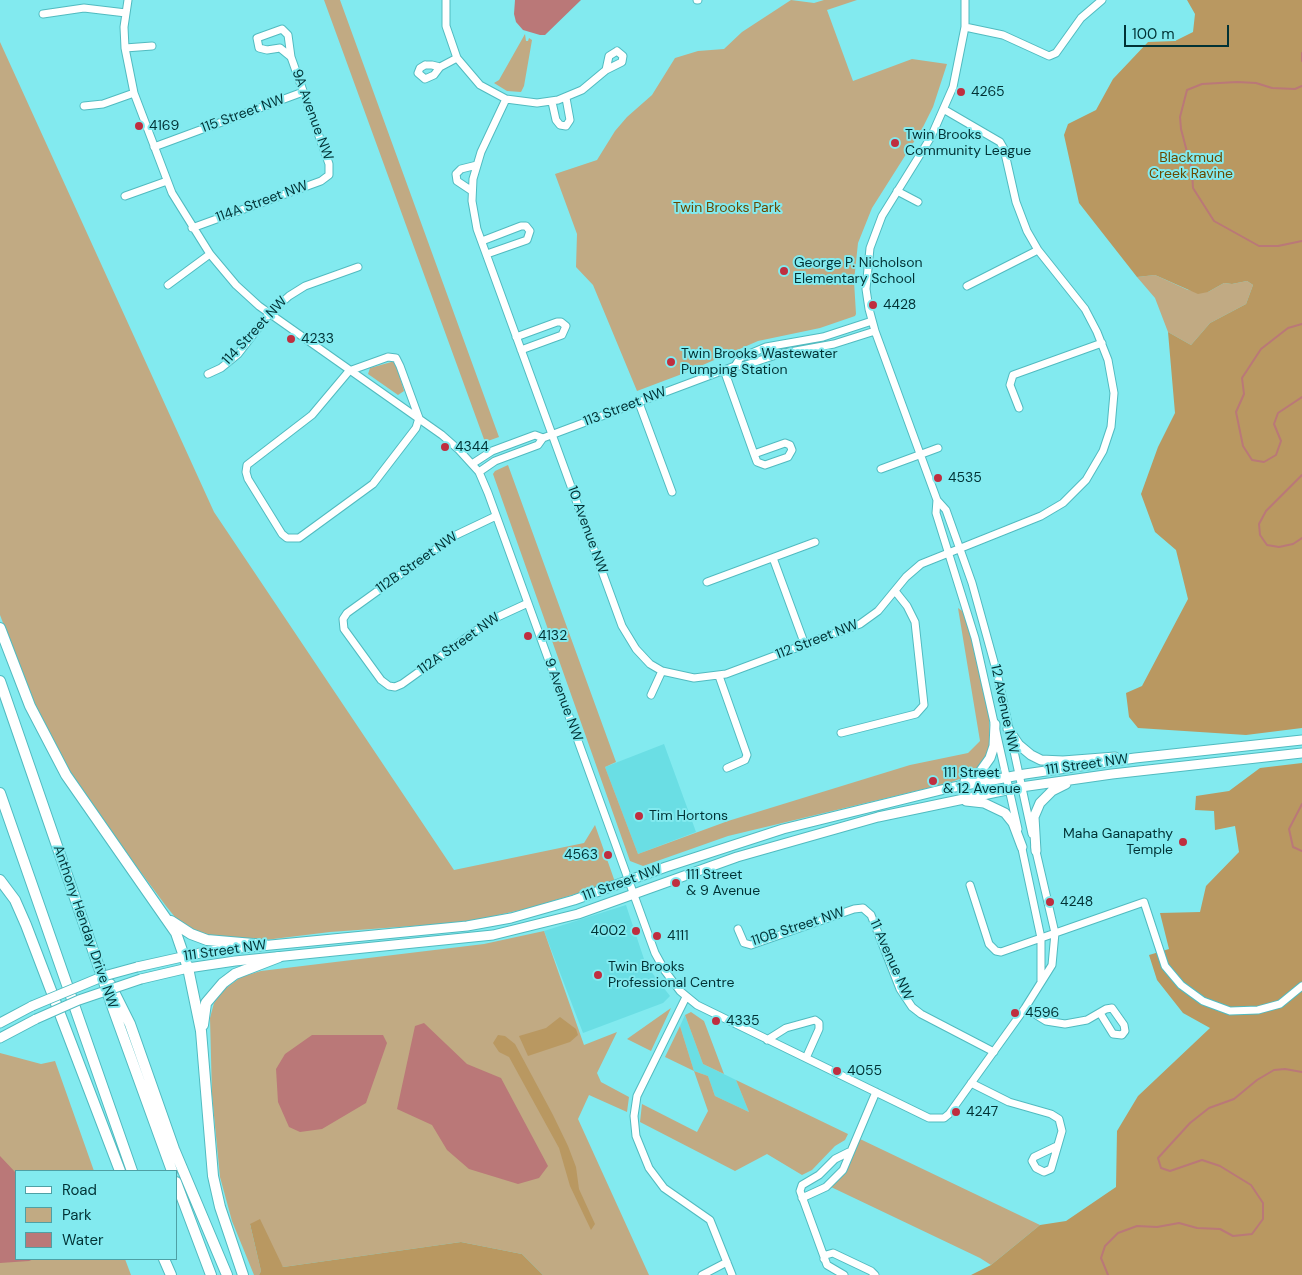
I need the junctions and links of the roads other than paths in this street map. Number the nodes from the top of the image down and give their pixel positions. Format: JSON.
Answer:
{"nodes":[{"id":1,"x":128,"y":0,"type":"edge"},
{"id":2,"x":446,"y":0,"type":"edge"},
{"id":3,"x":965,"y":0,"type":"edge"},
{"id":4,"x":1102,"y":0,"type":"edge"},
{"id":5,"x":126,"y":13,"type":"junction"},
{"id":6,"x":43,"y":14,"type":"dead end"},
{"id":7,"x":965,"y":27,"type":"junction"},
{"id":8,"x":152,"y":46,"type":"dead end"},
{"id":9,"x":125,"y":48,"type":"junction"},
{"id":10,"x":291,"y":57,"type":"junction"},
{"id":11,"x":457,"y":58,"type":"junction"},
{"id":12,"x":440,"y":67,"type":"dead end"},
{"id":13,"x":606,"y":70,"type":"dead end"},
{"id":14,"x":303,"y":92,"type":"junction"},
{"id":15,"x":134,"y":93,"type":"junction"},
{"id":16,"x":566,"y":98,"type":"junction"},
{"id":17,"x":506,"y":99,"type":"junction"},
{"id":18,"x":552,"y":102,"type":"junction"},
{"id":19,"x":84,"y":106,"type":"dead end"},
{"id":20,"x":945,"y":110,"type":"junction"},
{"id":21,"x":154,"y":147,"type":"junction"},
{"id":22,"x":477,"y":164,"type":"junction"},
{"id":23,"x":330,"y":174,"type":"joint"},
{"id":24,"x":167,"y":181,"type":"junction"},
{"id":25,"x":472,"y":191,"type":"junction"},
{"id":26,"x":896,"y":191,"type":"junction"},
{"id":27,"x":124,"y":196,"type":"dead end"},
{"id":28,"x":918,"y":202,"type":"dead end"},
{"id":29,"x":192,"y":228,"type":"junction"},
{"id":30,"x":482,"y":241,"type":"junction"},
{"id":31,"x":1038,"y":250,"type":"junction"},
{"id":32,"x":210,"y":254,"type":"junction"},
{"id":33,"x":486,"y":254,"type":"junction"},
{"id":34,"x":358,"y":267,"type":"dead end"},
{"id":35,"x":168,"y":285,"type":"dead end"},
{"id":36,"x":968,"y":286,"type":"dead end"},
{"id":37,"x":269,"y":314,"type":"junction"},
{"id":38,"x":872,"y":322,"type":"junction"},
{"id":39,"x":875,"y":331,"type":"junction"},
{"id":40,"x":516,"y":337,"type":"junction"},
{"id":41,"x":1102,"y":343,"type":"junction"},
{"id":42,"x":521,"y":350,"type":"junction"},
{"id":43,"x":735,"y":366,"type":"junction"},
{"id":44,"x":348,"y":370,"type":"junction"},
{"id":45,"x":724,"y":370,"type":"junction"},
{"id":46,"x":208,"y":374,"type":"dead end"},
{"id":47,"x":639,"y":403,"type":"junction"},
{"id":48,"x":1019,"y":408,"type":"dead end"},
{"id":49,"x":419,"y":418,"type":"junction"},
{"id":50,"x":552,"y":435,"type":"junction"},
{"id":51,"x":543,"y":438,"type":"junction"},
{"id":52,"x":938,"y":448,"type":"dead end"},
{"id":53,"x":754,"y":454,"type":"junction"},
{"id":54,"x":920,"y":455,"type":"junction"},
{"id":55,"x":472,"y":464,"type":"junction"},
{"id":56,"x":881,"y":469,"type":"dead end"},
{"id":57,"x":478,"y":472,"type":"junction"},
{"id":58,"x":672,"y":492,"type":"dead end"},
{"id":59,"x":937,"y":500,"type":"junction"},
{"id":60,"x":496,"y":516,"type":"junction"},
{"id":61,"x":815,"y":542,"type":"dead end"},
{"id":62,"x":960,"y":549,"type":"junction"},
{"id":63,"x":949,"y":553,"type":"junction"},
{"id":64,"x":773,"y":558,"type":"junction"},
{"id":65,"x":707,"y":582,"type":"dead end"},
{"id":66,"x":895,"y":591,"type":"junction"},
{"id":67,"x":528,"y":603,"type":"junction"},
{"id":68,"x":0,"y":628,"type":"edge"},
{"id":69,"x":805,"y":645,"type":"junction"},
{"id":70,"x":662,"y":672,"type":"junction"},
{"id":71,"x":719,"y":676,"type":"junction"},
{"id":72,"x":0,"y":681,"type":"edge"},
{"id":73,"x":391,"y":687,"type":"joint"},
{"id":74,"x":651,"y":696,"type":"dead end"},
{"id":75,"x":995,"y":724,"type":"junction"},
{"id":76,"x":1008,"y":729,"type":"junction"},
{"id":77,"x":841,"y":733,"type":"dead end"},
{"id":78,"x":1302,"y":740,"type":"edge"},
{"id":79,"x":1302,"y":753,"type":"edge"},
{"id":80,"x":1135,"y":758,"type":"junction"},
{"id":81,"x":727,"y":768,"type":"dead end"},
{"id":82,"x":1019,"y":775,"type":"junction"},
{"id":83,"x":1007,"y":777,"type":"junction"},
{"id":84,"x":1080,"y":779,"type":"junction"},
{"id":85,"x":1021,"y":787,"type":"junction"},
{"id":86,"x":949,"y":788,"type":"junction"},
{"id":87,"x":1010,"y":789,"type":"junction"},
{"id":88,"x":0,"y":793,"type":"edge"},
{"id":89,"x":954,"y":800,"type":"junction"},
{"id":90,"x":1022,"y":847,"type":"junction"},
{"id":91,"x":1036,"y":851,"type":"junction"},
{"id":92,"x":0,"y":880,"type":"edge"},
{"id":93,"x":628,"y":881,"type":"junction"},
{"id":94,"x":970,"y":885,"type":"dead end"},
{"id":95,"x":633,"y":893,"type":"junction"},
{"id":96,"x":867,"y":910,"type":"joint"},
{"id":97,"x":165,"y":915,"type":"junction"},
{"id":98,"x":738,"y":929,"type":"dead end"},
{"id":99,"x":1048,"y":936,"type":"junction"},
{"id":100,"x":265,"y":945,"type":"junction"},
{"id":101,"x":93,"y":950,"type":"junction"},
{"id":102,"x":184,"y":956,"type":"junction"},
{"id":103,"x":278,"y":957,"type":"junction"},
{"id":104,"x":188,"y":968,"type":"junction"},
{"id":105,"x":1041,"y":981,"type":"junction"},
{"id":106,"x":1302,"y":986,"type":"edge"},
{"id":107,"x":686,"y":997,"type":"junction"},
{"id":108,"x":1026,"y":1008,"type":"junction"},
{"id":109,"x":1100,"y":1013,"type":"dead end"},
{"id":110,"x":0,"y":1023,"type":"edge"},
{"id":111,"x":202,"y":1031,"type":"junction"},
{"id":112,"x":0,"y":1038,"type":"edge"},
{"id":113,"x":767,"y":1040,"type":"junction"},
{"id":114,"x":994,"y":1052,"type":"junction"},
{"id":115,"x":806,"y":1058,"type":"junction"},
{"id":116,"x":971,"y":1083,"type":"junction"},
{"id":117,"x":876,"y":1092,"type":"junction"},
{"id":118,"x":1058,"y":1146,"type":"dead end"},
{"id":119,"x":849,"y":1152,"type":"junction"},
{"id":120,"x":120,"y":1170,"type":"edge"},
{"id":121,"x":132,"y":1170,"type":"edge"},
{"id":122,"x":172,"y":1170,"type":"edge"},
{"id":123,"x":178,"y":1187,"type":"edge"},
{"id":124,"x":802,"y":1198,"type":"junction"},
{"id":125,"x":824,"y":1259,"type":"junction"},
{"id":126,"x":164,"y":1260,"type":"edge"},
{"id":127,"x":727,"y":1262,"type":"junction"},
{"id":128,"x":171,"y":1275,"type":"edge"},
{"id":129,"x":211,"y":1275,"type":"edge"},
{"id":130,"x":227,"y":1275,"type":"edge"},
{"id":131,"x":243,"y":1275,"type":"edge"},
{"id":132,"x":702,"y":1275,"type":"edge"},
{"id":133,"x":732,"y":1275,"type":"edge"},
{"id":134,"x":844,"y":1275,"type":"edge"},
{"id":135,"x":875,"y":1275,"type":"edge"}],
"edges":[{"from":1,"to":5,"type":"street","name":"9 Avenue NW"},
{"from":2,"to":11,"type":"street"},
{"from":3,"to":7,"type":"street","name":"12 Avenue NW"},
{"from":4,"to":7,"type":"street"},
{"from":5,"to":6,"type":"street"},
{"from":5,"to":9,"type":"street","name":"9 Avenue NW"},
{"from":7,"to":20,"type":"street","name":"12 Avenue NW"},
{"from":8,"to":9,"type":"street"},
{"from":9,"to":15,"type":"street","name":"9 Avenue NW"},
{"from":10,"to":10,"type":"street","name":"9A Avenue NW"},
{"from":10,"to":14,"type":"street","name":"9A Avenue NW"},
{"from":11,"to":12,"type":"street"},
{"from":11,"to":17,"type":"street"},
{"from":13,"to":16,"type":"street"},
{"from":14,"to":21,"type":"street","name":"115 Street NW"},
{"from":14,"to":23,"type":"street","name":"9A Avenue NW"},
{"from":15,"to":19,"type":"street"},
{"from":15,"to":21,"type":"street","name":"9 Avenue NW"},
{"from":16,"to":18,"type":"street"},
{"from":16,"to":18,"type":"street"},
{"from":17,"to":18,"type":"street"},
{"from":17,"to":22,"type":"street","name":"10 Avenue NW"},
{"from":20,"to":26,"type":"street","name":"12 Avenue NW"},
{"from":20,"to":31,"type":"street","name":"112 Street NW"},
{"from":21,"to":24,"type":"street","name":"9 Avenue NW"},
{"from":22,"to":25,"type":"street","name":"10 Avenue NW"},
{"from":22,"to":25,"type":"street"},
{"from":23,"to":29,"type":"street","name":"114A Street NW"},
{"from":24,"to":27,"type":"street"},
{"from":24,"to":29,"type":"street","name":"9 Avenue NW"},
{"from":25,"to":30,"type":"street","name":"10 Avenue NW"},
{"from":26,"to":28,"type":"street"},
{"from":26,"to":38,"type":"street","name":"12 Avenue NW"},
{"from":29,"to":32,"type":"street","name":"9 Avenue NW"},
{"from":30,"to":33,"type":"street","name":"10 Avenue NW"},
{"from":30,"to":33,"type":"street"},
{"from":31,"to":36,"type":"street"},
{"from":31,"to":41,"type":"street","name":"112 Street NW"},
{"from":32,"to":35,"type":"street"},
{"from":32,"to":37,"type":"street","name":"9 Avenue NW"},
{"from":33,"to":40,"type":"street","name":"10 Avenue NW"},
{"from":34,"to":37,"type":"street","name":"114 Street NW"},
{"from":37,"to":44,"type":"street","name":"9 Avenue NW"},
{"from":37,"to":46,"type":"street","name":"114 Street NW"},
{"from":38,"to":39,"type":"street","name":"12 Avenue NW"},
{"from":38,"to":43,"type":"street","name":"113 Street NW"},
{"from":39,"to":43,"type":"street","name":"113 Street NW"},
{"from":39,"to":54,"type":"street","name":"12 Avenue NW"},
{"from":40,"to":42,"type":"street","name":"10 Avenue NW"},
{"from":40,"to":42,"type":"street"},
{"from":41,"to":48,"type":"street"},
{"from":41,"to":62,"type":"street","name":"112 Street NW"},
{"from":42,"to":50,"type":"street","name":"10 Avenue NW"},
{"from":43,"to":45,"type":"street","name":"113 Street NW"},
{"from":44,"to":49,"type":"street","name":"9 Avenue NW"},
{"from":44,"to":49,"type":"street"},
{"from":44,"to":49,"type":"street"},
{"from":45,"to":47,"type":"street","name":"113 Street NW"},
{"from":45,"to":53,"type":"street"},
{"from":47,"to":50,"type":"street","name":"113 Street NW"},
{"from":47,"to":58,"type":"street"},
{"from":49,"to":55,"type":"street","name":"9 Avenue NW"},
{"from":50,"to":51,"type":"street","name":"113 Street NW"},
{"from":50,"to":70,"type":"street","name":"10 Avenue NW"},
{"from":51,"to":55,"type":"street","name":"113 Street NW"},
{"from":51,"to":57,"type":"street","name":"113 Street NW"},
{"from":52,"to":54,"type":"street"},
{"from":53,"to":53,"type":"street"},
{"from":54,"to":56,"type":"street"},
{"from":54,"to":59,"type":"street","name":"12 Avenue NW"},
{"from":55,"to":57,"type":"street","name":"9 Avenue NW"},
{"from":57,"to":60,"type":"street","name":"9 Avenue NW"},
{"from":59,"to":62,"type":"street","name":"12 Avenue NW"},
{"from":59,"to":63,"type":"street","name":"12 Avenue NW"},
{"from":60,"to":67,"type":"street","name":"9 Avenue NW"},
{"from":60,"to":73,"type":"street","name":"112B Street NW"},
{"from":61,"to":64,"type":"street"},
{"from":62,"to":63,"type":"street","name":"112 Street NW"},
{"from":62,"to":76,"type":"street","name":"12 Avenue NW"},
{"from":63,"to":66,"type":"street","name":"112 Street NW"},
{"from":63,"to":75,"type":"street","name":"12 Avenue NW"},
{"from":64,"to":65,"type":"street"},
{"from":64,"to":69,"type":"street"},
{"from":66,"to":69,"type":"street","name":"112 Street NW"},
{"from":66,"to":77,"type":"street"},
{"from":67,"to":73,"type":"street","name":"112A Street NW"},
{"from":67,"to":93,"type":"street","name":"9 Avenue NW"},
{"from":68,"to":97,"type":"highway"},
{"from":69,"to":71,"type":"street","name":"112 Street NW"},
{"from":70,"to":71,"type":"street","name":"112 Street NW"},
{"from":70,"to":74,"type":"street"},
{"from":71,"to":81,"type":"street"},
{"from":72,"to":101,"type":"highway","name":"Anthony Henday Drive NW"},
{"from":75,"to":83,"type":"street","name":"12 Avenue NW"},
{"from":75,"to":86,"type":"main road"},
{"from":76,"to":80,"type":"main road"},
{"from":76,"to":82,"type":"street","name":"12 Avenue NW"},
{"from":78,"to":80,"type":"main road","name":"111 Street NW"},
{"from":79,"to":84,"type":"main road","name":"111 Street NW"},
{"from":80,"to":82,"type":"main road","name":"111 Street NW"},
{"from":82,"to":83,"type":"main road","name":"111 Street NW"},
{"from":82,"to":85,"type":"street","name":"12 Avenue NW"},
{"from":83,"to":86,"type":"main road","name":"111 Street NW"},
{"from":83,"to":87,"type":"street","name":"12 Avenue NW"},
{"from":84,"to":85,"type":"main road","name":"111 Street NW"},
{"from":84,"to":91,"type":"main road"},
{"from":85,"to":87,"type":"main road","name":"111 Street NW"},
{"from":85,"to":91,"type":"street","name":"12 Avenue NW"},
{"from":86,"to":93,"type":"main road","name":"111 Street NW"},
{"from":87,"to":89,"type":"main road","name":"111 Street NW"},
{"from":87,"to":90,"type":"street","name":"12 Avenue NW"},
{"from":88,"to":121,"type":"highway"},
{"from":89,"to":90,"type":"main road"},
{"from":89,"to":95,"type":"main road","name":"111 Street NW"},
{"from":90,"to":99,"type":"street","name":"12 Avenue NW"},
{"from":91,"to":99,"type":"street","name":"12 Avenue NW"},
{"from":92,"to":120,"type":"highway"},
{"from":93,"to":95,"type":"street","name":"9 Avenue NW"},
{"from":93,"to":100,"type":"main road","name":"111 Street NW"},
{"from":94,"to":99,"type":"street"},
{"from":95,"to":103,"type":"main road","name":"111 Street NW"},
{"from":95,"to":107,"type":"street","name":"9 Avenue NW"},
{"from":96,"to":98,"type":"street","name":"110B Street NW"},
{"from":96,"to":114,"type":"street","name":"11 Avenue NW"},
{"from":97,"to":100,"type":"highway"},
{"from":97,"to":102,"type":"highway"},
{"from":99,"to":105,"type":"street","name":"12 Avenue NW"},
{"from":99,"to":105,"type":"street","name":"12 Avenue NW"},
{"from":99,"to":106,"type":"street"},
{"from":100,"to":102,"type":"main road","name":"111 Street NW"},
{"from":101,"to":122,"type":"highway","name":"Anthony Henday Drive NW"},
{"from":101,"to":130,"type":"highway"},
{"from":102,"to":104,"type":"highway"},
{"from":102,"to":110,"type":"main road","name":"111 Street NW","bridge":true},
{"from":103,"to":104,"type":"main road","name":"111 Street NW"},
{"from":103,"to":111,"type":"highway"},
{"from":104,"to":111,"type":"highway"},
{"from":104,"to":112,"type":"main road","name":"111 Street NW","bridge":true},
{"from":105,"to":108,"type":"street","name":"12 Avenue NW"},
{"from":107,"to":113,"type":"street","name":"9 Avenue NW"},
{"from":107,"to":127,"type":"street"},
{"from":108,"to":109,"type":"street"},
{"from":108,"to":114,"type":"street","name":"12 Avenue NW"},
{"from":111,"to":131,"type":"highway"},
{"from":113,"to":115,"type":"street","name":"9 Avenue NW"},
{"from":113,"to":115,"type":"street"},
{"from":114,"to":116,"type":"street","name":"12 Avenue NW"},
{"from":115,"to":117,"type":"street","name":"9 Avenue NW"},
{"from":116,"to":117,"type":"street","name":"12 Avenue NW"},
{"from":116,"to":118,"type":"street"},
{"from":117,"to":119,"type":"street"},
{"from":119,"to":124,"type":"street"},
{"from":119,"to":124,"type":"street"},
{"from":123,"to":129,"type":"highway"},
{"from":124,"to":125,"type":"street"},
{"from":125,"to":134,"type":"street"},
{"from":125,"to":135,"type":"street"},
{"from":126,"to":128,"type":"highway"},
{"from":127,"to":132,"type":"street"},
{"from":127,"to":133,"type":"street"}]}
